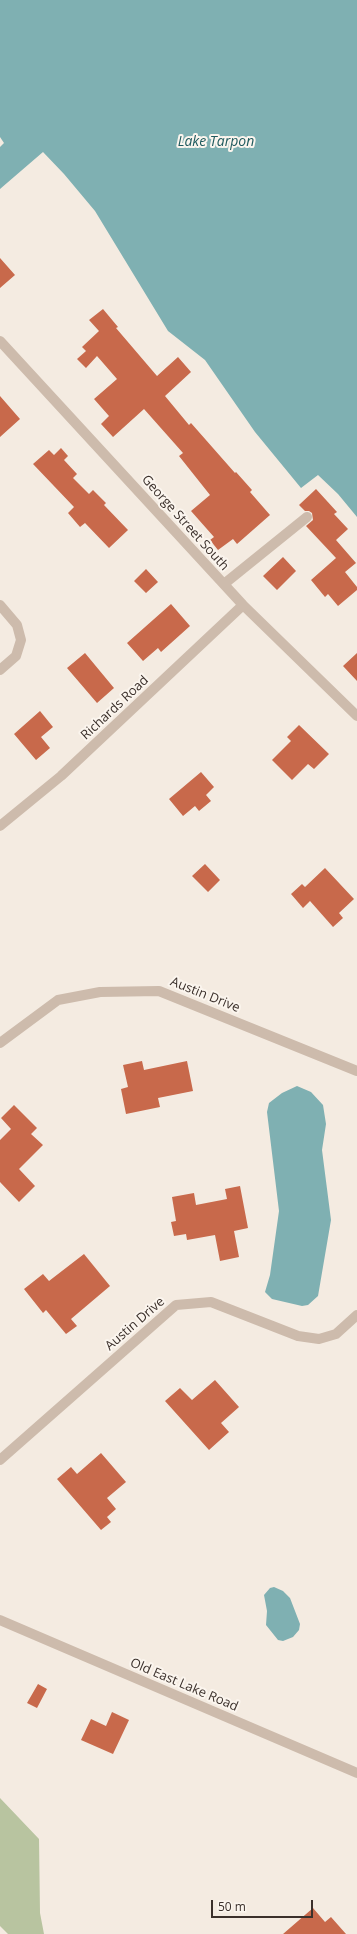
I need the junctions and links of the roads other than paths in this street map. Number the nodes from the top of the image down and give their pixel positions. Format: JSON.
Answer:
{"nodes":[{"id":1,"x":0,"y":341,"type":"edge"},
{"id":2,"x":307,"y":517,"type":"dead end"},
{"id":3,"x":224,"y":584,"type":"junction"},
{"id":4,"x":0,"y":605,"type":"edge"},
{"id":5,"x":243,"y":605,"type":"junction"},
{"id":6,"x":0,"y":670,"type":"edge"},
{"id":7,"x":357,"y":716,"type":"edge"},
{"id":8,"x":0,"y":826,"type":"edge"},
{"id":9,"x":0,"y":1043,"type":"edge"},
{"id":10,"x":357,"y":1071,"type":"edge"},
{"id":11,"x":357,"y":1315,"type":"edge"},
{"id":12,"x":0,"y":1460,"type":"edge"},
{"id":13,"x":0,"y":1620,"type":"edge"},
{"id":14,"x":357,"y":1773,"type":"edge"}],
"edges":[{"from":1,"to":3,"type":"street","name":"George Street South"},
{"from":2,"to":3,"type":"street"},
{"from":3,"to":5,"type":"street","name":"George Street South"},
{"from":4,"to":6,"type":"street"},
{"from":5,"to":7,"type":"street","name":"George Street South"},
{"from":5,"to":8,"type":"street","name":"Richards Road"},
{"from":9,"to":10,"type":"street","name":"Austin Drive"},
{"from":11,"to":12,"type":"street","name":"Austin Drive"},
{"from":13,"to":14,"type":"street","name":"Old East Lake Road"}]}
